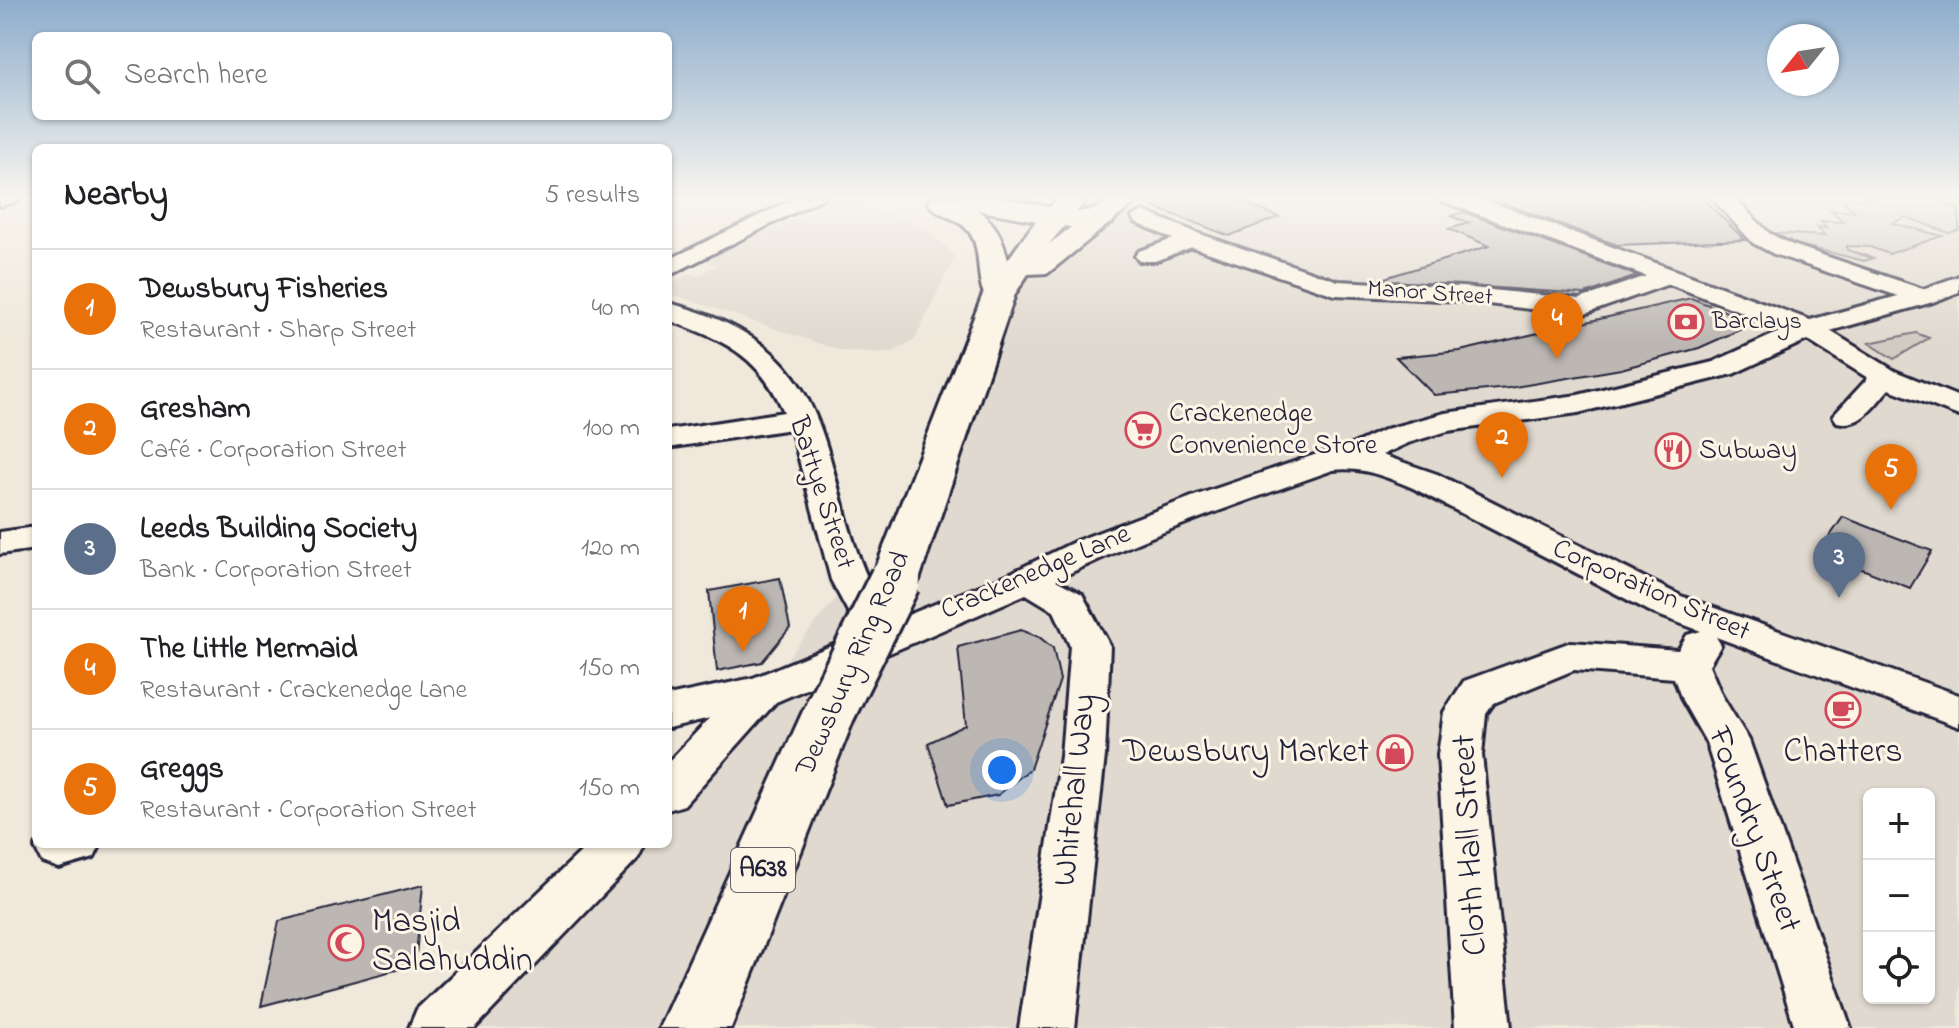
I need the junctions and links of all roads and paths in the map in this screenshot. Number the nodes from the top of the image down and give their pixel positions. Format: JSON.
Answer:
{"nodes":[{"id":1,"x":717,"y":245,"type":"edge"},
{"id":2,"x":991,"y":245,"type":"edge"},
{"id":3,"x":1033,"y":245,"type":"edge"},
{"id":4,"x":1065,"y":245,"type":"edge"},
{"id":5,"x":1176,"y":245,"type":"edge"},
{"id":6,"x":1209,"y":245,"type":"edge"},
{"id":7,"x":1586,"y":245,"type":"edge"},
{"id":8,"x":1774,"y":245,"type":"edge"},
{"id":9,"x":1147,"y":256,"type":"dead end"},
{"id":10,"x":672,"y":267,"type":"edge"},
{"id":11,"x":1671,"y":275,"type":"junction"},
{"id":12,"x":1959,"y":283,"type":"edge"},
{"id":13,"x":999,"y":294,"type":"junction"},
{"id":14,"x":1924,"y":297,"type":"junction"},
{"id":15,"x":672,"y":312,"type":"edge"},
{"id":16,"x":1808,"y":329,"type":"junction"},
{"id":17,"x":1885,"y":377,"type":"junction"},
{"id":18,"x":1959,"y":407,"type":"edge"},
{"id":19,"x":1848,"y":416,"type":"dead end"},
{"id":20,"x":800,"y":419,"type":"junction"},
{"id":21,"x":1445,"y":422,"type":"junction"},
{"id":22,"x":672,"y":438,"type":"edge"},
{"id":23,"x":1350,"y":458,"type":"junction"},
{"id":24,"x":1425,"y":481,"type":"junction"},
{"id":25,"x":32,"y":539,"type":"edge"},
{"id":26,"x":0,"y":543,"type":"edge"},
{"id":27,"x":1027,"y":579,"type":"junction"},
{"id":28,"x":882,"y":639,"type":"junction"},
{"id":29,"x":1759,"y":639,"type":"junction"},
{"id":30,"x":1689,"y":665,"type":"junction"},
{"id":31,"x":761,"y":691,"type":"junction"},
{"id":32,"x":672,"y":711,"type":"edge"},
{"id":33,"x":1959,"y":711,"type":"edge"},
{"id":34,"x":672,"y":788,"type":"edge"},
{"id":35,"x":617,"y":848,"type":"edge"},
{"id":36,"x":437,"y":1028,"type":"edge"},
{"id":37,"x":695,"y":1028,"type":"edge"},
{"id":38,"x":1047,"y":1028,"type":"edge"},
{"id":39,"x":1483,"y":1028,"type":"edge"},
{"id":40,"x":1823,"y":1028,"type":"edge"}],
"edges":[{"from":1,"to":10,"type":"street"},
{"from":2,"to":13,"type":"main road"},
{"from":3,"to":13,"type":"main road","name":"Dewsbury Ring Road","number":"A638"},
{"from":4,"to":13,"type":"main road"},
{"from":5,"to":9,"type":"street"},
{"from":6,"to":11,"type":"street","name":"Manor Street"},
{"from":7,"to":11,"type":"street"},
{"from":8,"to":14,"type":"street"},
{"from":11,"to":16,"type":"street"},
{"from":12,"to":14,"type":"street","name":"Crackenedge Lane"},
{"from":13,"to":37,"type":"main road","name":"Dewsbury Ring Road","number":"A638","bridge":true},
{"from":14,"to":16,"type":"street","name":"Crackenedge Lane"},
{"from":15,"to":20,"type":"street","name":"Battye Street"},
{"from":16,"to":17,"type":"street"},
{"from":16,"to":21,"type":"street","name":"Crackenedge Lane"},
{"from":17,"to":18,"type":"street"},
{"from":17,"to":19,"type":"street"},
{"from":20,"to":22,"type":"street"},
{"from":20,"to":28,"type":"street","name":"Battye Street"},
{"from":21,"to":23,"type":"street","name":"Crackenedge Lane"},
{"from":21,"to":24,"type":"street"},
{"from":23,"to":24,"type":"street","name":"Corporation Street"},
{"from":23,"to":27,"type":"street","name":"Crackenedge Lane"},
{"from":24,"to":29,"type":"street","name":"Corporation Street"},
{"from":25,"to":26,"type":"street"},
{"from":27,"to":28,"type":"street","name":"Crackenedge Lane"},
{"from":27,"to":38,"type":"street","name":"Whitehall Way"},
{"from":28,"to":31,"type":"street","name":"Crackenedge Lane"},
{"from":29,"to":30,"type":"street"},
{"from":29,"to":33,"type":"street","name":"Corporation Street"},
{"from":30,"to":39,"type":"street","name":"Cloth Hall Street"},
{"from":30,"to":40,"type":"street","name":"Foundry Street"},
{"from":31,"to":32,"type":"street"},
{"from":31,"to":34,"type":"street","name":"Crackenedge Lane"},
{"from":35,"to":36,"type":"street"}]}
